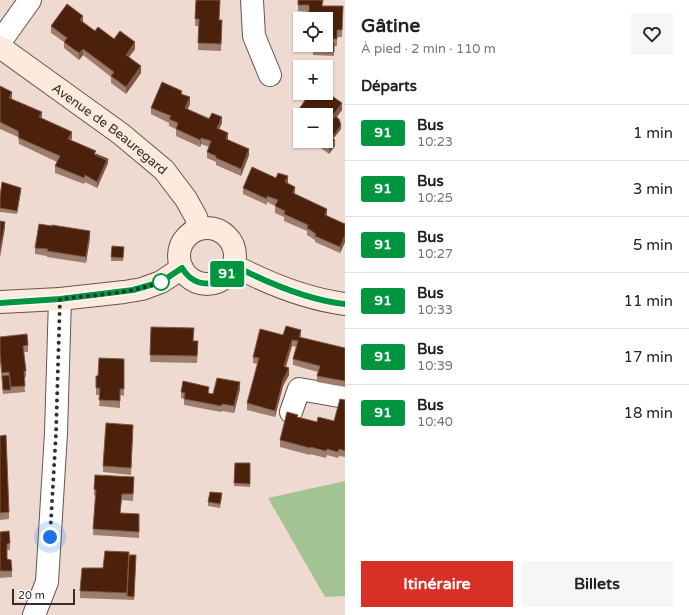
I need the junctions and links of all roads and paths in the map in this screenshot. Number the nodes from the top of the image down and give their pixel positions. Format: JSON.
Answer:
{"nodes":[{"id":1,"x":30,"y":0,"type":"edge"},
{"id":2,"x":252,"y":0,"type":"edge"},
{"id":3,"x":0,"y":42,"type":"edge"},
{"id":4,"x":0,"y":46,"type":"edge"},
{"id":5,"x":270,"y":75,"type":"dead end"},
{"id":6,"x":199,"y":229,"type":"junction"},
{"id":7,"x":233,"y":265,"type":"junction"},
{"id":8,"x":182,"y":268,"type":"junction"},
{"id":9,"x":60,"y":299,"type":"junction"},
{"id":10,"x":0,"y":302,"type":"edge"},
{"id":11,"x":345,"y":304,"type":"edge"},
{"id":12,"x":345,"y":397,"type":"edge"},
{"id":13,"x":291,"y":412,"type":"edge"},
{"id":14,"x":34,"y":615,"type":"edge"}],
"edges":[{"from":1,"to":3,"type":"street"},
{"from":2,"to":5,"type":"street"},
{"from":4,"to":6,"type":"street","name":"Avenue de Beauregard"},
{"from":6,"to":7,"type":"street"},
{"from":6,"to":8,"type":"street"},
{"from":7,"to":8,"type":"street"},
{"from":7,"to":11,"type":"street"},
{"from":8,"to":9,"type":"street"},
{"from":9,"to":10,"type":"street"},
{"from":9,"to":14,"type":"street"},
{"from":12,"to":13,"type":"street"}]}
